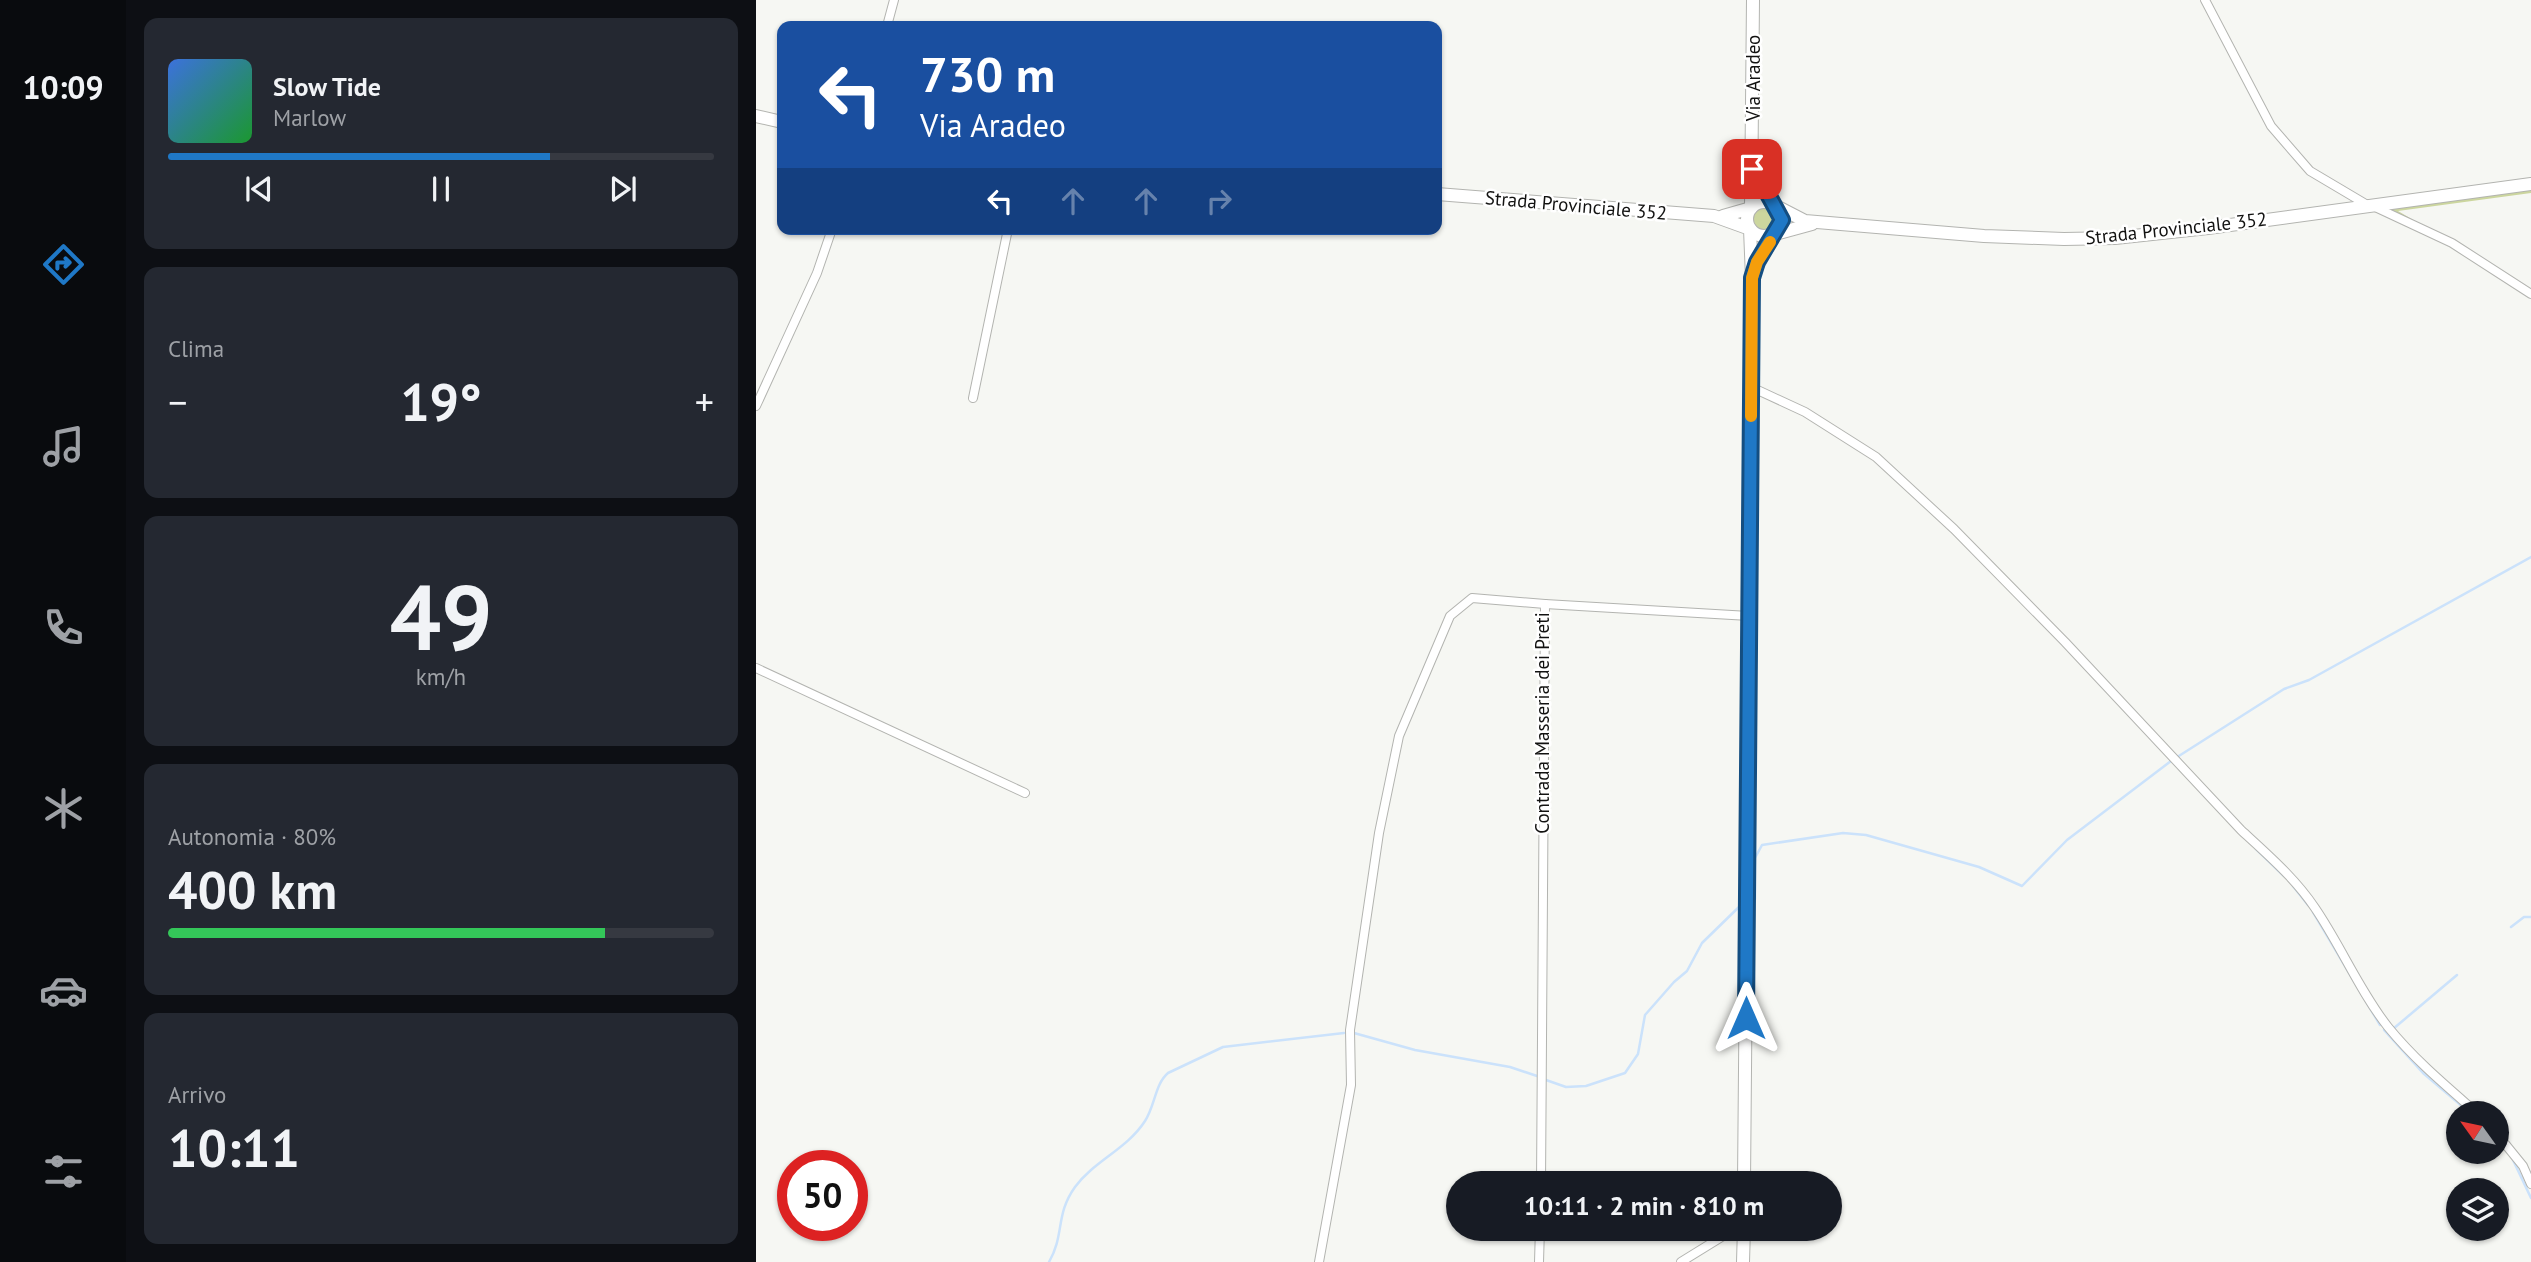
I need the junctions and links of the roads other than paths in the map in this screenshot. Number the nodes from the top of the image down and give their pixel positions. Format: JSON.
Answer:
{"nodes":[{"id":1,"x":894,"y":0,"type":"edge"},
{"id":2,"x":1753,"y":0,"type":"edge"},
{"id":3,"x":2205,"y":0,"type":"edge"},
{"id":4,"x":888,"y":21,"type":"edge"},
{"id":5,"x":756,"y":116,"type":"edge"},
{"id":6,"x":777,"y":121,"type":"edge"},
{"id":7,"x":1753,"y":156,"type":"junction"},
{"id":8,"x":2531,"y":184,"type":"edge"},
{"id":9,"x":1442,"y":194,"type":"edge"},
{"id":10,"x":1776,"y":206,"type":"junction"},
{"id":11,"x":2371,"y":206,"type":"junction"},
{"id":12,"x":1751,"y":208,"type":"junction"},
{"id":13,"x":1714,"y":216,"type":"junction"},
{"id":14,"x":1820,"y":224,"type":"junction"},
{"id":15,"x":1750,"y":229,"type":"junction"},
{"id":16,"x":1775,"y":234,"type":"junction"},
{"id":17,"x":830,"y":235,"type":"edge"},
{"id":18,"x":1007,"y":235,"type":"edge"},
{"id":19,"x":1752,"y":278,"type":"junction"},
{"id":20,"x":2531,"y":294,"type":"edge"},
{"id":21,"x":1751,"y":387,"type":"junction"},
{"id":22,"x":973,"y":398,"type":"dead end"},
{"id":23,"x":756,"y":406,"type":"edge"},
{"id":24,"x":1545,"y":604,"type":"junction"},
{"id":25,"x":1749,"y":616,"type":"junction"},
{"id":26,"x":756,"y":668,"type":"edge"},
{"id":27,"x":1024,"y":793,"type":"dead end"},
{"id":28,"x":2463,"y":1101,"type":"edge"},
{"id":29,"x":2510,"y":1150,"type":"edge"},
{"id":30,"x":1541,"y":1171,"type":"edge"},
{"id":31,"x":1744,"y":1171,"type":"edge"},
{"id":32,"x":2531,"y":1184,"type":"edge"},
{"id":33,"x":1540,"y":1241,"type":"edge"},
{"id":34,"x":1715,"y":1241,"type":"edge"},
{"id":35,"x":1744,"y":1241,"type":"edge"},
{"id":36,"x":1319,"y":1262,"type":"edge"},
{"id":37,"x":1539,"y":1262,"type":"edge"},
{"id":38,"x":1681,"y":1262,"type":"edge"},
{"id":39,"x":1743,"y":1262,"type":"edge"}],
"edges":[{"from":1,"to":4,"type":"street"},
{"from":2,"to":7,"type":"main road","name":"Via Aradeo"},
{"from":3,"to":11,"type":"street"},
{"from":5,"to":6,"type":"main road"},
{"from":7,"to":10,"type":"main road","name":"Via Aradeo"},
{"from":7,"to":12,"type":"main road","name":"Via Aradeo"},
{"from":8,"to":11,"type":"main road","name":"Strada Provinciale 352"},
{"from":9,"to":13,"type":"main road","name":"Strada Provinciale 352"},
{"from":10,"to":12,"type":"main road"},
{"from":10,"to":14,"type":"main road","name":"Strada Provinciale 352"},
{"from":10,"to":16,"type":"main road"},
{"from":11,"to":14,"type":"main road","name":"Strada Provinciale 352"},
{"from":11,"to":20,"type":"street"},
{"from":12,"to":13,"type":"main road","name":"Strada Provinciale 352"},
{"from":12,"to":15,"type":"main road"},
{"from":13,"to":15,"type":"main road","name":"Strada Provinciale 352"},
{"from":14,"to":16,"type":"main road","name":"Strada Provinciale 352"},
{"from":15,"to":16,"type":"main road"},
{"from":15,"to":19,"type":"main road"},
{"from":16,"to":19,"type":"main road"},
{"from":17,"to":23,"type":"street"},
{"from":18,"to":22,"type":"street"},
{"from":19,"to":21,"type":"main road"},
{"from":21,"to":25,"type":"main road"},
{"from":21,"to":28,"type":"street"},
{"from":24,"to":25,"type":"street"},
{"from":24,"to":30,"type":"street","name":"Contrada Masseria dei Preti"},
{"from":24,"to":36,"type":"street","name":"Contrada Masseria dei Preti"},
{"from":25,"to":31,"type":"main road"},
{"from":26,"to":27,"type":"street"},
{"from":29,"to":32,"type":"street"},
{"from":33,"to":37,"type":"street"},
{"from":34,"to":38,"type":"street"},
{"from":35,"to":39,"type":"main road"}]}
